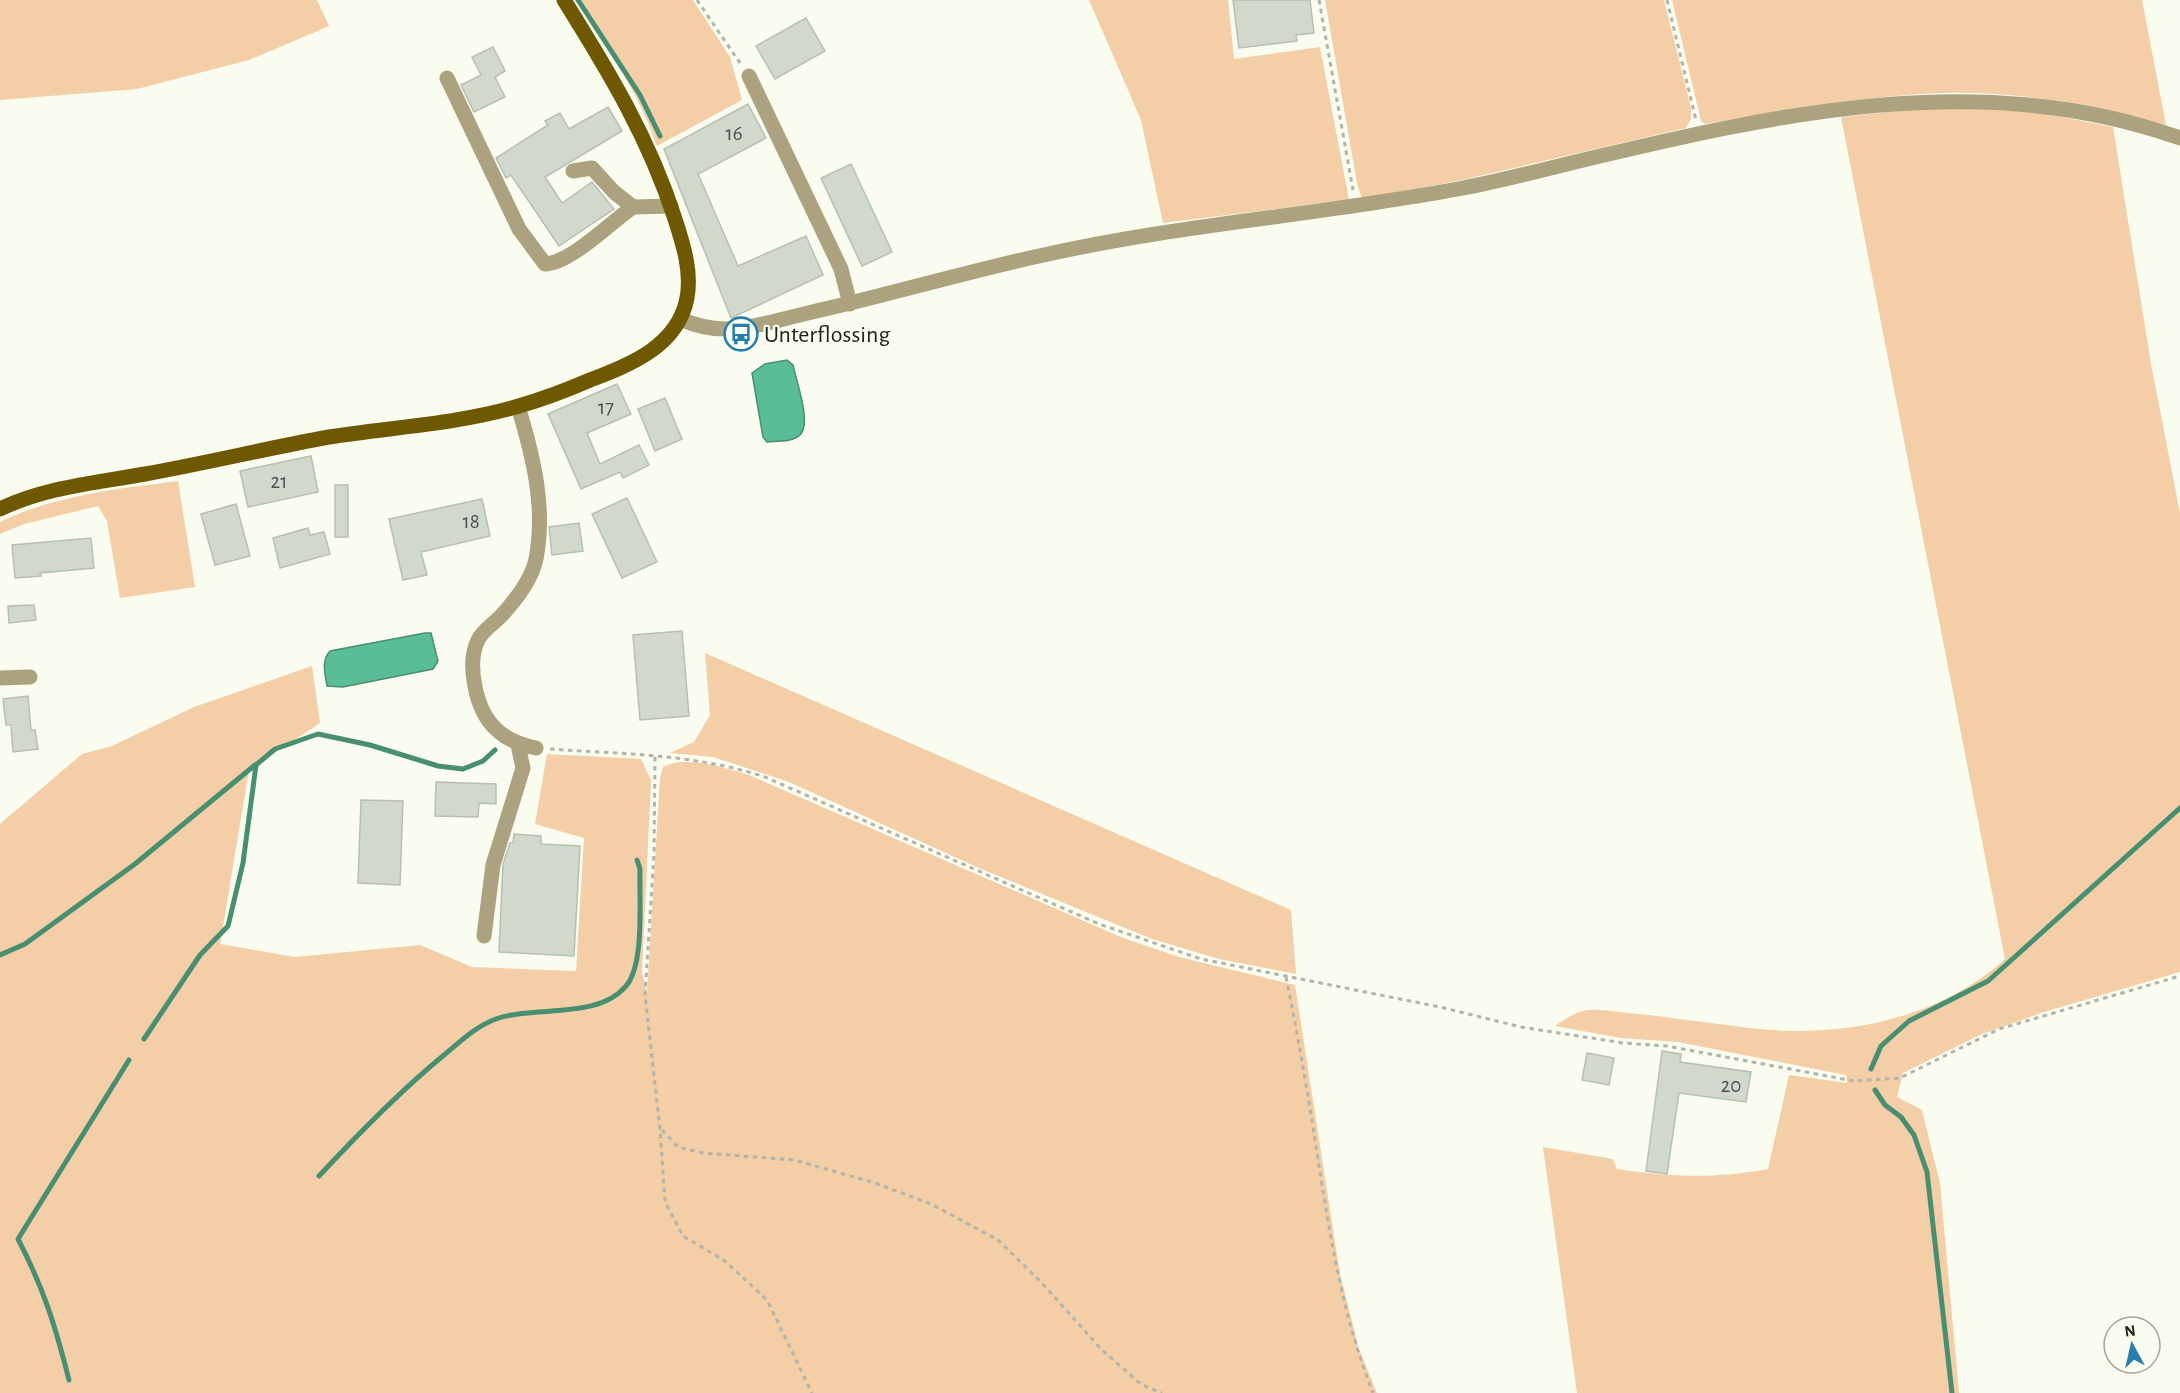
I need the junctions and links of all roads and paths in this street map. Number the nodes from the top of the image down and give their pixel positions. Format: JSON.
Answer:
{"nodes":[{"id":1,"x":564,"y":0,"type":"edge"},
{"id":2,"x":698,"y":0,"type":"edge"},
{"id":3,"x":1319,"y":0,"type":"edge"},
{"id":4,"x":1667,"y":0,"type":"edge"},
{"id":5,"x":749,"y":75,"type":"joint"},
{"id":6,"x":447,"y":78,"type":"dead end"},
{"id":7,"x":1699,"y":133,"type":"junction"},
{"id":8,"x":2180,"y":138,"type":"edge"},
{"id":9,"x":573,"y":171,"type":"dead end"},
{"id":10,"x":671,"y":206,"type":"junction"},
{"id":11,"x":633,"y":207,"type":"junction"},
{"id":12,"x":1356,"y":207,"type":"junction"},
{"id":13,"x":850,"y":304,"type":"junction"},
{"id":14,"x":680,"y":319,"type":"junction"},
{"id":15,"x":519,"y":406,"type":"junction"},
{"id":16,"x":0,"y":508,"type":"edge"},
{"id":17,"x":30,"y":677,"type":"dead end"},
{"id":18,"x":0,"y":678,"type":"edge"},
{"id":19,"x":518,"y":745,"type":"junction"},
{"id":20,"x":536,"y":748,"type":"joint"},
{"id":21,"x":655,"y":758,"type":"junction"},
{"id":22,"x":484,"y":936,"type":"dead end"},
{"id":23,"x":2180,"y":976,"type":"edge"},
{"id":24,"x":1286,"y":977,"type":"junction"},
{"id":25,"x":660,"y":1129,"type":"junction"},
{"id":26,"x":812,"y":1393,"type":"edge"},
{"id":27,"x":1162,"y":1393,"type":"edge"},
{"id":28,"x":1373,"y":1393,"type":"edge"}],
"edges":[{"from":1,"to":10,"type":"main road"},
{"from":2,"to":5,"type":"path"},
{"from":3,"to":12,"type":"path"},
{"from":4,"to":7,"type":"path"},
{"from":5,"to":13,"type":"street"},
{"from":6,"to":11,"type":"street"},
{"from":7,"to":8,"type":"street"},
{"from":7,"to":12,"type":"street"},
{"from":9,"to":11,"type":"street"},
{"from":10,"to":11,"type":"street"},
{"from":10,"to":14,"type":"main road"},
{"from":12,"to":13,"type":"street"},
{"from":13,"to":14,"type":"street"},
{"from":14,"to":15,"type":"main road"},
{"from":15,"to":16,"type":"main road"},
{"from":15,"to":19,"type":"street"},
{"from":17,"to":18,"type":"street"},
{"from":19,"to":20,"type":"street"},
{"from":19,"to":22,"type":"street"},
{"from":20,"to":21,"type":"path"},
{"from":21,"to":24,"type":"path"},
{"from":21,"to":25,"type":"path"},
{"from":23,"to":24,"type":"path"},
{"from":24,"to":28,"type":"path"},
{"from":25,"to":26,"type":"path"},
{"from":25,"to":27,"type":"path"}]}
